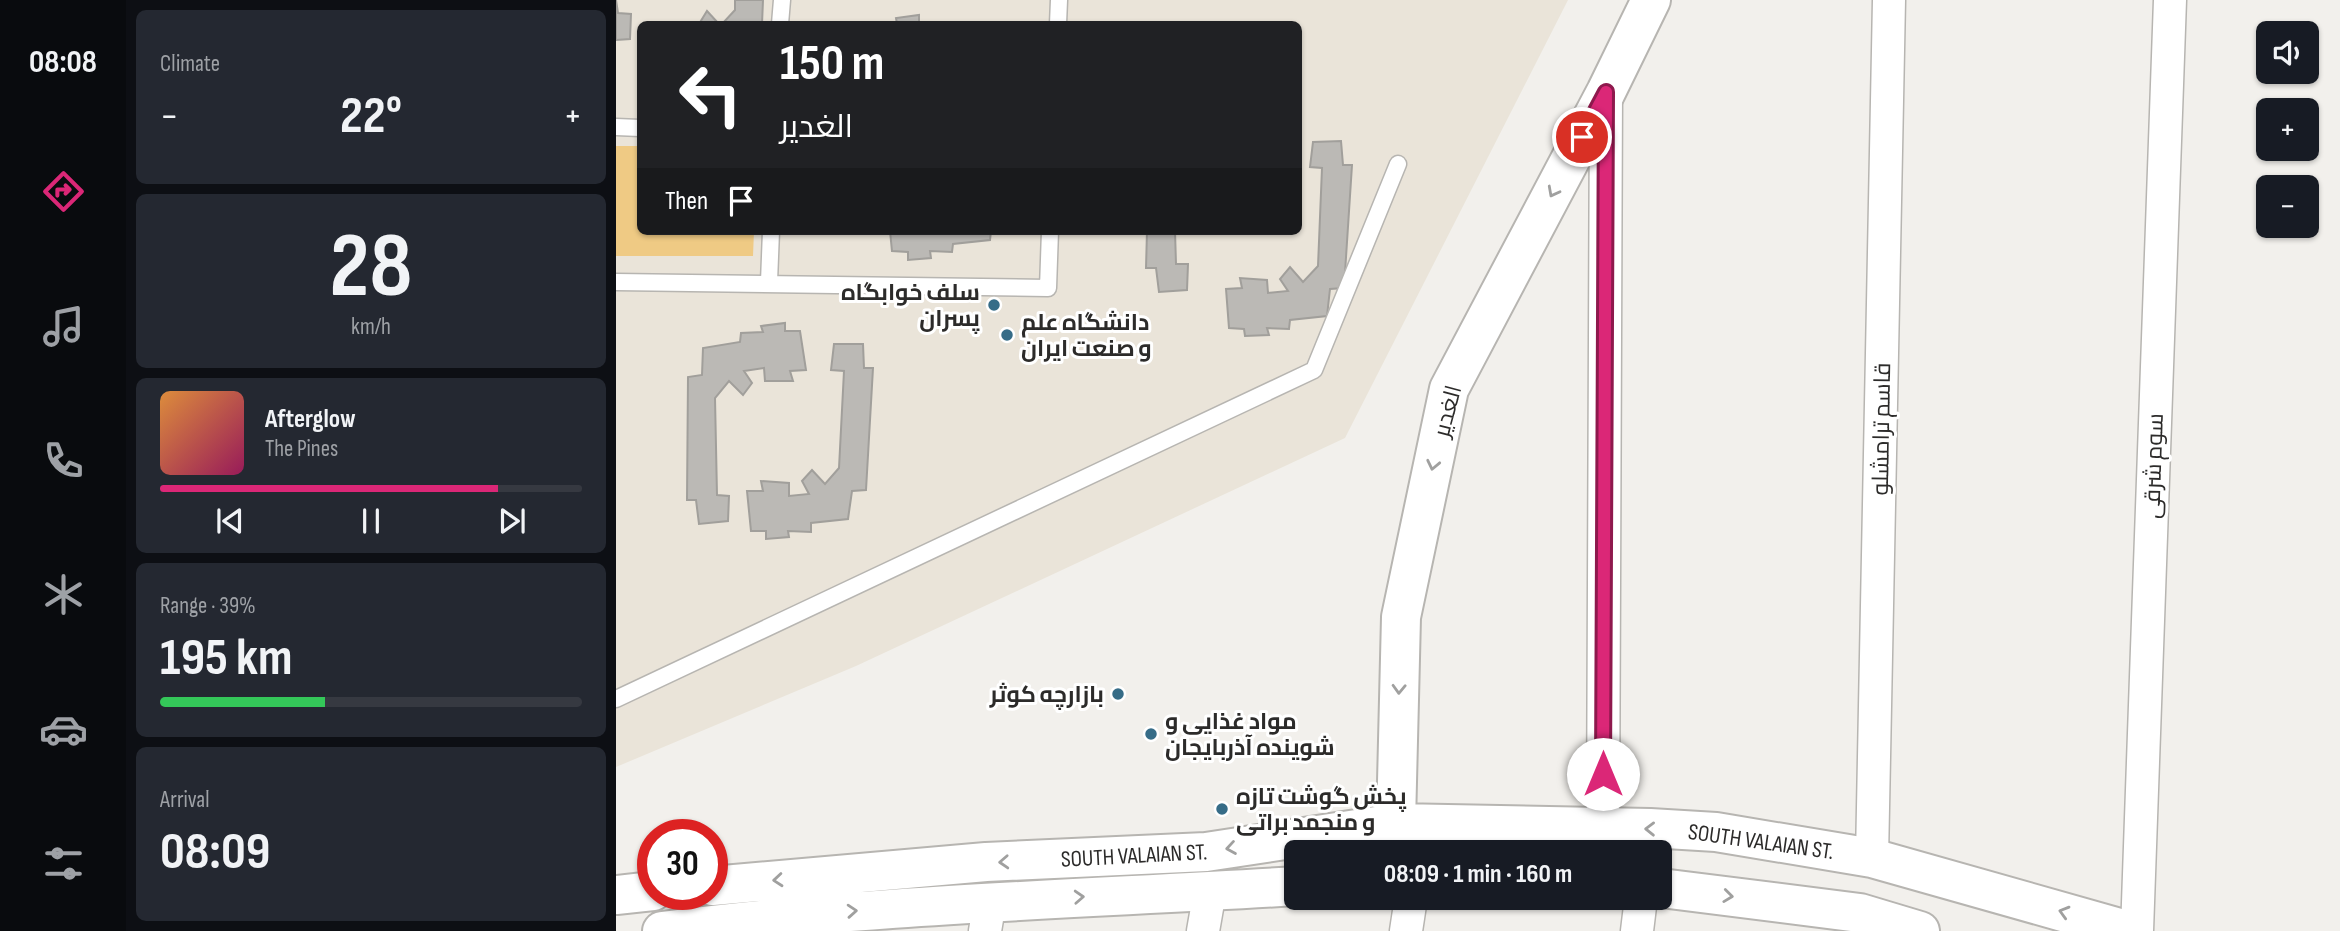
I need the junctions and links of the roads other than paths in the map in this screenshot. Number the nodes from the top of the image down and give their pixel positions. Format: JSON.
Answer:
{"nodes":[{"id":1,"x":782,"y":0,"type":"edge"},
{"id":2,"x":1059,"y":0,"type":"edge"},
{"id":3,"x":1651,"y":0,"type":"edge"},
{"id":4,"x":1889,"y":0,"type":"edge"},
{"id":5,"x":2170,"y":0,"type":"edge"},
{"id":6,"x":780,"y":21,"type":"edge"},
{"id":7,"x":1058,"y":21,"type":"edge"},
{"id":8,"x":1606,"y":92,"type":"junction"},
{"id":9,"x":616,"y":127,"type":"edge"},
{"id":10,"x":637,"y":128,"type":"edge"},
{"id":11,"x":1398,"y":164,"type":"dead end"},
{"id":12,"x":771,"y":235,"type":"edge"},
{"id":13,"x":1050,"y":235,"type":"edge"},
{"id":14,"x":616,"y":282,"type":"edge"},
{"id":15,"x":769,"y":282,"type":"junction"},
{"id":16,"x":616,"y":699,"type":"edge"},
{"id":17,"x":1603,"y":829,"type":"junction"},
{"id":18,"x":1411,"y":833,"type":"edge"},
{"id":19,"x":1872,"y":858,"type":"junction"},
{"id":20,"x":728,"y":885,"type":"edge"},
{"id":21,"x":1284,"y":887,"type":"edge"},
{"id":22,"x":1672,"y":890,"type":"edge"},
{"id":23,"x":1210,"y":891,"type":"junction"},
{"id":24,"x":637,"y":893,"type":"edge"},
{"id":25,"x":616,"y":895,"type":"edge"},
{"id":26,"x":1409,"y":910,"type":"edge"},
{"id":27,"x":1640,"y":910,"type":"edge"},
{"id":28,"x":987,"y":916,"type":"edge"},
{"id":29,"x":1859,"y":922,"type":"edge"},
{"id":30,"x":759,"y":925,"type":"edge"},
{"id":31,"x":662,"y":931,"type":"edge"},
{"id":32,"x":1203,"y":931,"type":"edge"},
{"id":33,"x":1406,"y":931,"type":"edge"},
{"id":34,"x":1637,"y":931,"type":"edge"},
{"id":35,"x":1920,"y":931,"type":"edge"},
{"id":36,"x":2130,"y":931,"type":"edge"},
{"id":37,"x":2137,"y":931,"type":"edge"}],
"edges":[{"from":1,"to":6,"type":"lane"},
{"from":2,"to":7,"type":"lane"},
{"from":3,"to":8,"type":"main road","name":"الغدیر"},
{"from":4,"to":19,"type":"street","name":"قاسم ترامشلو"},
{"from":5,"to":37,"type":"street","name":"سوم شرقی"},
{"from":8,"to":17,"type":"street"},
{"from":8,"to":18,"type":"main road","name":"الغدیر","one_way":true},
{"from":9,"to":10,"type":"lane"},
{"from":11,"to":16,"type":"lane"},
{"from":12,"to":15,"type":"lane"},
{"from":13,"to":15,"type":"lane"},
{"from":14,"to":15,"type":"lane"},
{"from":17,"to":18,"type":"main road","name":"SOUTH VALAIAN ST."},
{"from":19,"to":17,"type":"main road","name":"SOUTH VALAIAN ST.","one_way":true},
{"from":18,"to":20,"type":"main road","name":"SOUTH VALAIAN ST.","one_way":true},
{"from":36,"to":19,"type":"main road","name":"SOUTH VALAIAN ST.","one_way":true},
{"from":21,"to":23,"type":"main road","name":"SOUTH VALAIAN ST."},
{"from":22,"to":29,"type":"main road","one_way":true},
{"from":28,"to":23,"type":"main road","name":"SOUTH VALAIAN ST.","one_way":true},
{"from":23,"to":32,"type":"street"},
{"from":24,"to":25,"type":"main road"},
{"from":26,"to":33,"type":"street"},
{"from":27,"to":34,"type":"street"},
{"from":30,"to":28,"type":"main road","name":"SOUTH VALAIAN ST.","one_way":true},
{"from":29,"to":35,"type":"main road"},
{"from":30,"to":31,"type":"main road","name":"SOUTH VALAIAN ST."}]}
